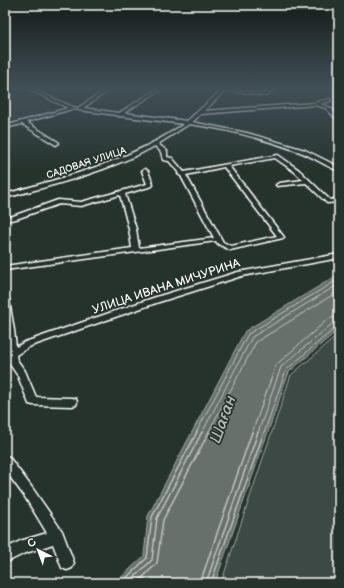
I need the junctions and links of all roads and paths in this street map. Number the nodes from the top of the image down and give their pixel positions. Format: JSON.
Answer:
{"nodes":[{"id":1,"x":45,"y":115,"type":"edge"},
{"id":2,"x":122,"y":115,"type":"edge"},
{"id":3,"x":196,"y":115,"type":"edge"},
{"id":4,"x":22,"y":122,"type":"junction"},
{"id":5,"x":188,"y":123,"type":"junction"},
{"id":6,"x":5,"y":127,"type":"edge"},
{"id":7,"x":56,"y":143,"type":"dead end"},
{"id":8,"x":155,"y":144,"type":"junction"},
{"id":9,"x":226,"y":166,"type":"junction"},
{"id":10,"x":339,"y":169,"type":"edge"},
{"id":11,"x":145,"y":171,"type":"dead end"},
{"id":12,"x":181,"y":174,"type":"junction"},
{"id":13,"x":308,"y":181,"type":"junction"},
{"id":14,"x":280,"y":185,"type":"dead end"},
{"id":15,"x":122,"y":193,"type":"junction"},
{"id":16,"x":5,"y":196,"type":"edge"},
{"id":17,"x":339,"y":200,"type":"edge"},
{"id":18,"x":5,"y":219,"type":"edge"},
{"id":19,"x":219,"y":241,"type":"junction"},
{"id":20,"x":136,"y":250,"type":"junction"},
{"id":21,"x":339,"y":256,"type":"edge"},
{"id":22,"x":5,"y":268,"type":"edge"},
{"id":23,"x":5,"y":300,"type":"edge"},
{"id":24,"x":8,"y":355,"type":"edge"},
{"id":25,"x":72,"y":402,"type":"dead end"},
{"id":26,"x":5,"y":461,"type":"edge"},
{"id":27,"x":57,"y":536,"type":"junction"},
{"id":28,"x":5,"y":556,"type":"edge"},
{"id":29,"x":67,"y":563,"type":"dead end"}],
"edges":[{"from":1,"to":4,"type":"street"},
{"from":2,"to":5,"type":"street"},
{"from":3,"to":5,"type":"street","name":"САДОВАЯ УЛИЦА"},
{"from":4,"to":6,"type":"street"},
{"from":4,"to":7,"type":"street"},
{"from":5,"to":8,"type":"street","name":"САДОВАЯ УЛИЦА"},
{"from":5,"to":10,"type":"street"},
{"from":8,"to":12,"type":"street"},
{"from":8,"to":16,"type":"street","name":"САДОВАЯ УЛИЦА"},
{"from":9,"to":12,"type":"street"},
{"from":9,"to":13,"type":"street"},
{"from":9,"to":19,"type":"street"},
{"from":11,"to":15,"type":"street"},
{"from":12,"to":19,"type":"street"},
{"from":13,"to":14,"type":"street"},
{"from":13,"to":17,"type":"street"},
{"from":15,"to":18,"type":"street"},
{"from":15,"to":20,"type":"street"},
{"from":19,"to":20,"type":"street"},
{"from":20,"to":22,"type":"street"},
{"from":21,"to":24,"type":"street","name":"УЛИЦА ИВАНА МИЧУРИНА"},
{"from":23,"to":24,"type":"street"},
{"from":24,"to":25,"type":"street"},
{"from":26,"to":27,"type":"street"},
{"from":27,"to":28,"type":"street"},
{"from":27,"to":29,"type":"street"}]}
